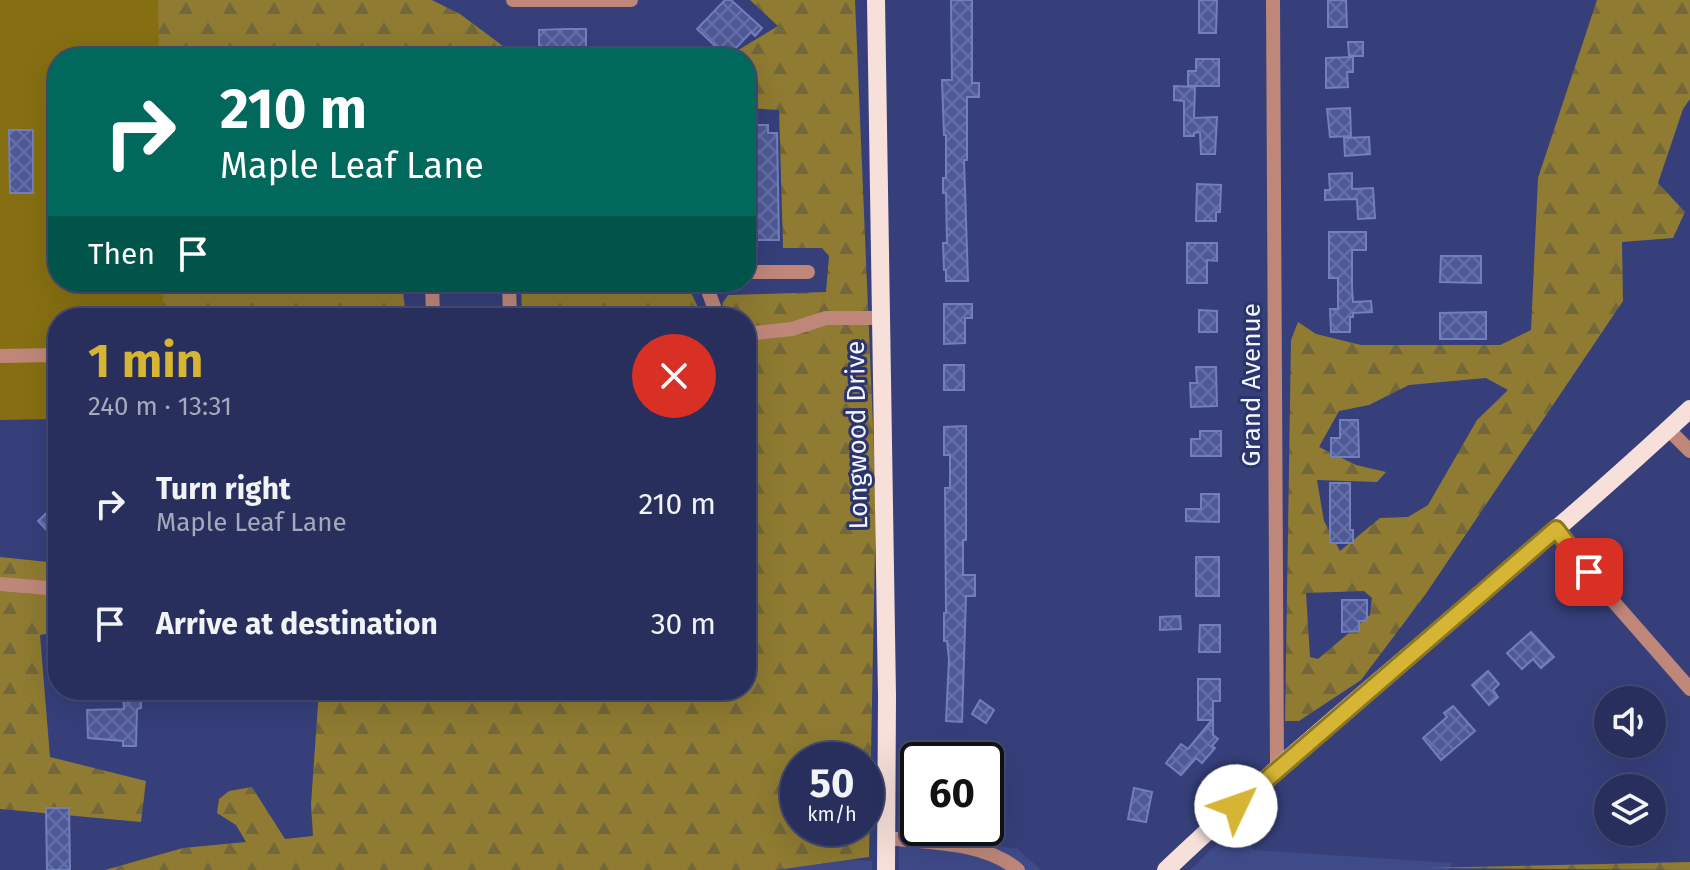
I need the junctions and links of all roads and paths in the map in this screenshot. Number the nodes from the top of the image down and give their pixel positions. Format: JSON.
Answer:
{"nodes":[{"id":1,"x":513,"y":0,"type":"edge"},
{"id":2,"x":631,"y":0,"type":"edge"},
{"id":3,"x":876,"y":0,"type":"edge"},
{"id":4,"x":1273,"y":0,"type":"edge"},
{"id":5,"x":756,"y":272,"type":"edge"},
{"id":6,"x":808,"y":272,"type":"dead end"},
{"id":7,"x":882,"y":318,"type":"junction"},
{"id":8,"x":756,"y":333,"type":"edge"},
{"id":9,"x":48,"y":355,"type":"edge"},
{"id":10,"x":0,"y":356,"type":"edge"},
{"id":11,"x":1690,"y":409,"type":"edge"},
{"id":12,"x":1668,"y":429,"type":"junction"},
{"id":13,"x":1690,"y":451,"type":"edge"},
{"id":14,"x":1556,"y":529,"type":"junction"},
{"id":15,"x":0,"y":584,"type":"edge"},
{"id":16,"x":48,"y":588,"type":"edge"},
{"id":17,"x":1690,"y":689,"type":"edge"},
{"id":18,"x":1277,"y":769,"type":"junction"},
{"id":19,"x":886,"y":838,"type":"junction"},
{"id":20,"x":1014,"y":869,"type":"edge"},
{"id":21,"x":886,"y":870,"type":"edge"},
{"id":22,"x":1166,"y":870,"type":"edge"}],
"edges":[{"from":1,"to":2,"type":"street"},
{"from":3,"to":7,"type":"main road","name":"Longwood Drive"},
{"from":4,"to":18,"type":"street","name":"Grand Avenue"},
{"from":5,"to":6,"type":"street"},
{"from":7,"to":8,"type":"street"},
{"from":7,"to":19,"type":"main road","name":"Longwood Drive"},
{"from":9,"to":10,"type":"street"},
{"from":11,"to":12,"type":"main road"},
{"from":12,"to":13,"type":"street"},
{"from":12,"to":14,"type":"main road"},
{"from":14,"to":17,"type":"street"},
{"from":14,"to":18,"type":"main road"},
{"from":15,"to":16,"type":"street"},
{"from":18,"to":22,"type":"main road"},
{"from":19,"to":20,"type":"street"},
{"from":19,"to":21,"type":"main road","name":"Longwood Drive"}]}
